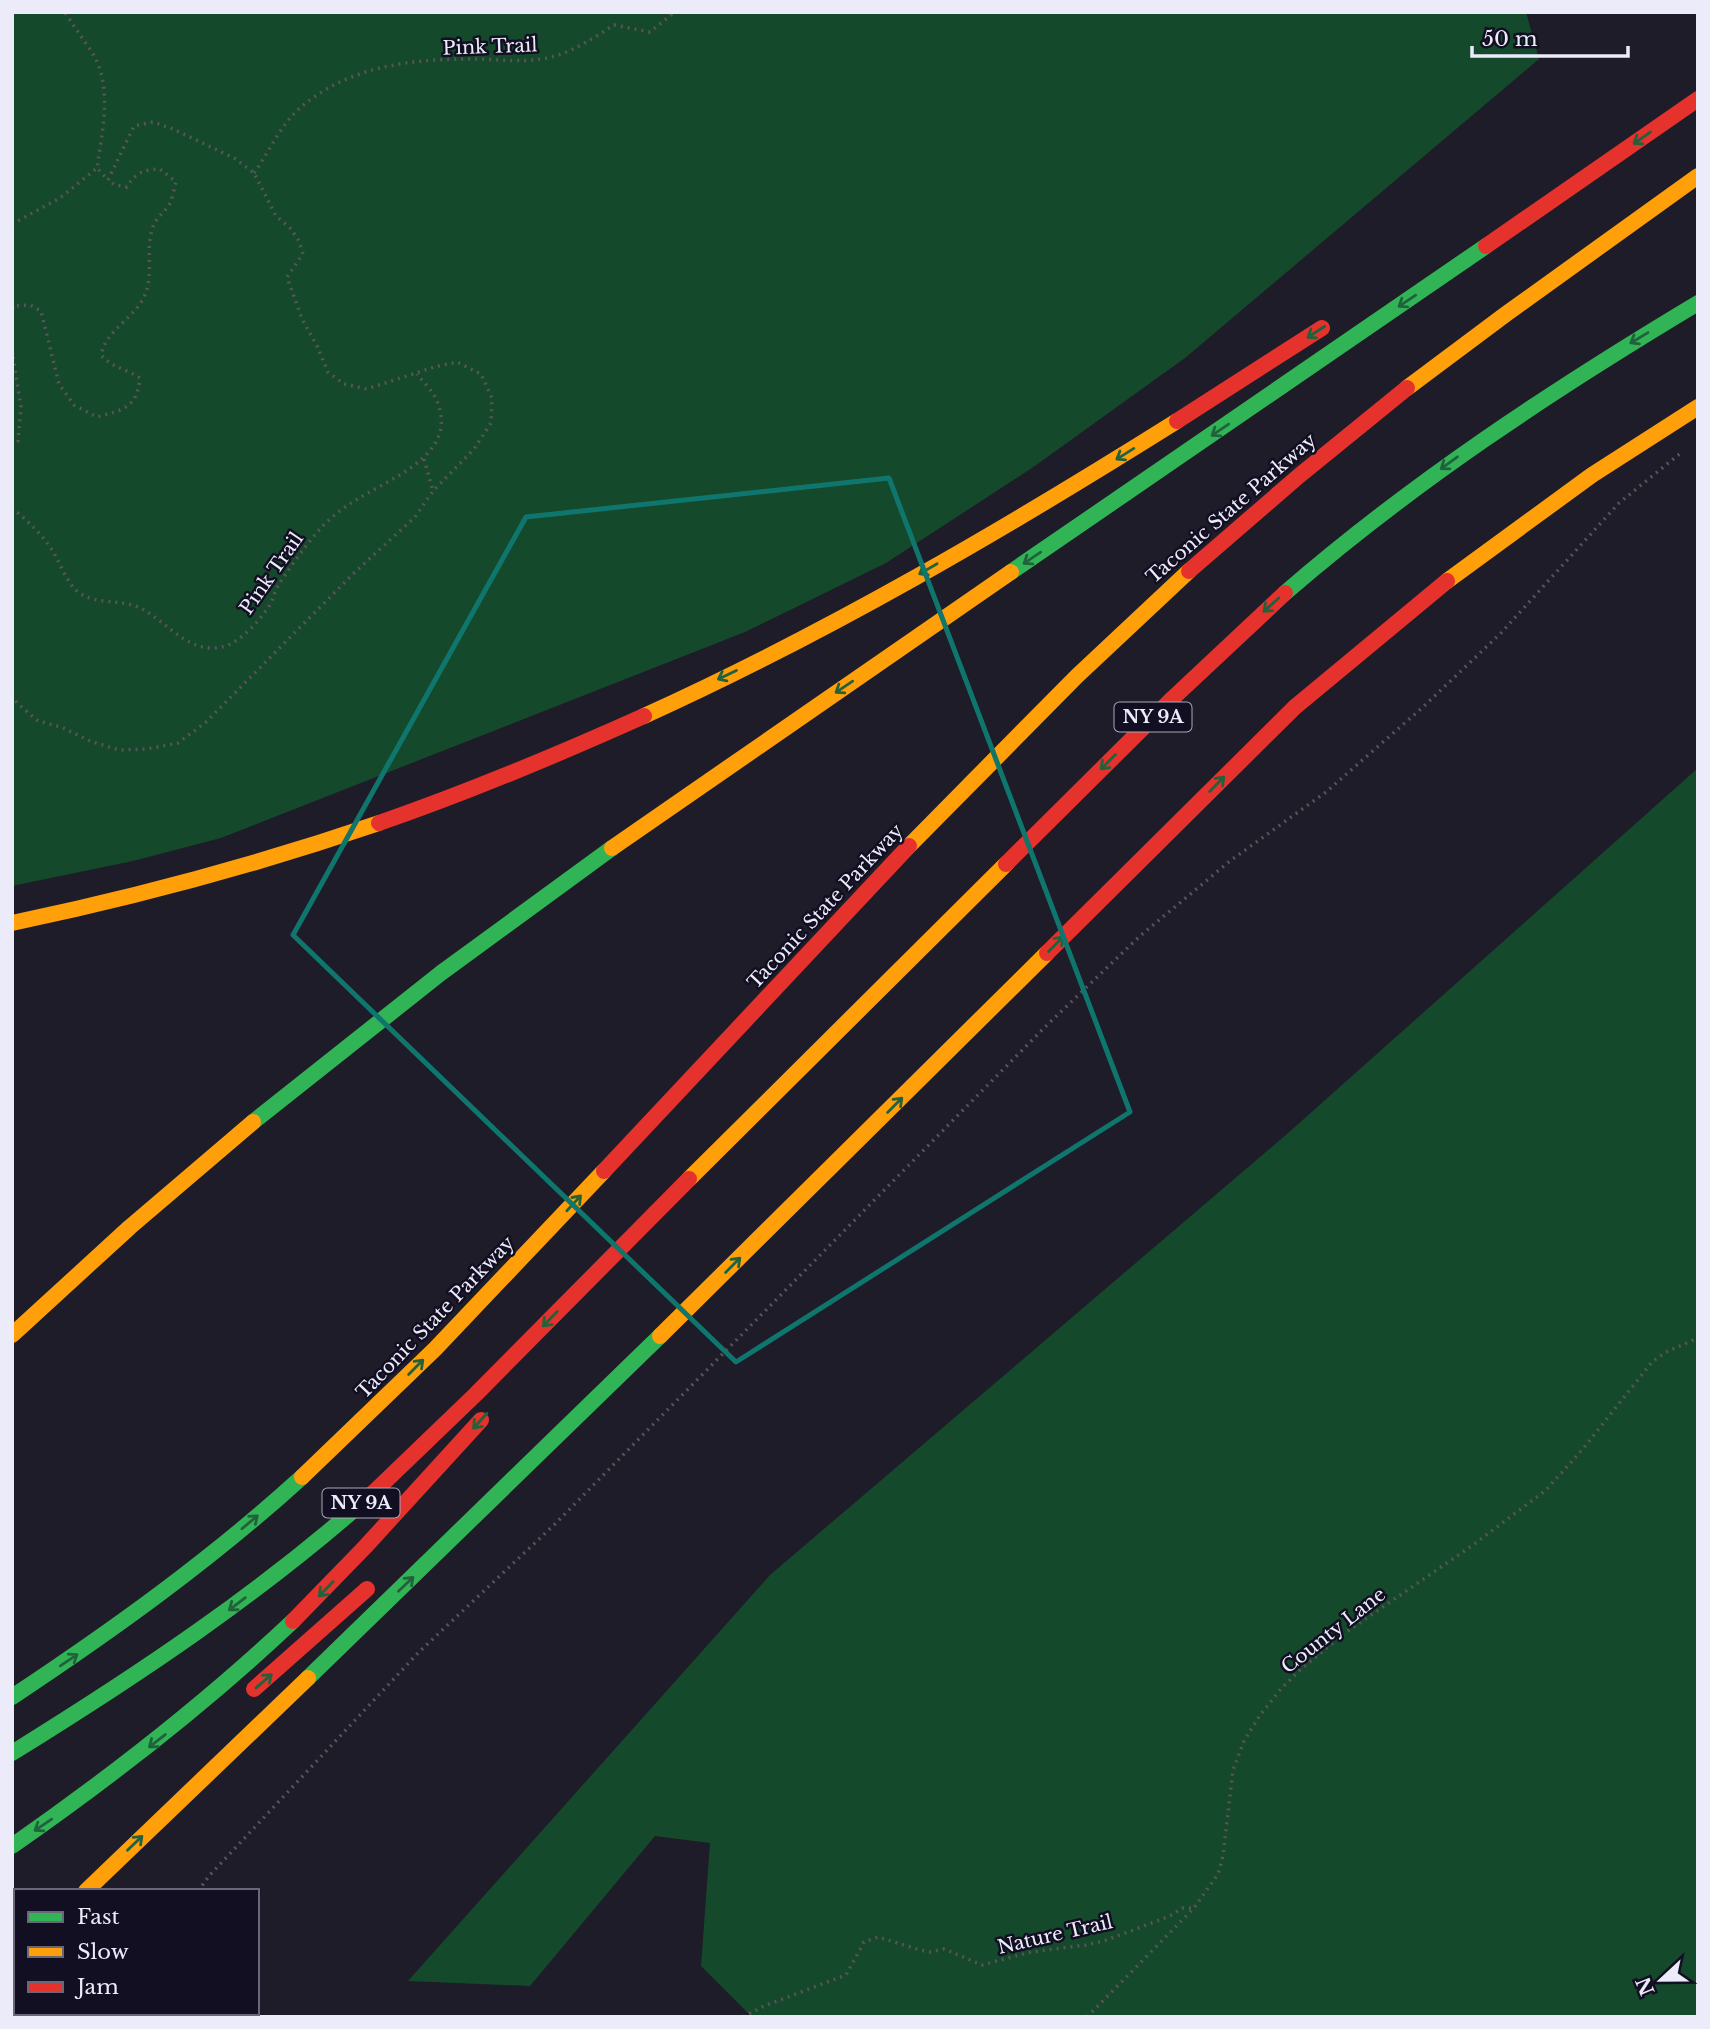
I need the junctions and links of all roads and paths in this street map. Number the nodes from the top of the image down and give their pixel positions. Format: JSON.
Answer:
{"nodes":[{"id":1,"x":65,"y":12,"type":"edge"},
{"id":2,"x":671,"y":12,"type":"edge"},
{"id":3,"x":1698,"y":99,"type":"edge"},
{"id":4,"x":97,"y":168,"type":"junction"},
{"id":5,"x":254,"y":173,"type":"junction"},
{"id":6,"x":1698,"y":176,"type":"edge"},
{"id":7,"x":108,"y":180,"type":"junction"},
{"id":8,"x":12,"y":224,"type":"edge"},
{"id":9,"x":1464,"y":262,"type":"junction"},
{"id":10,"x":1424,"y":268,"type":"dead end"},
{"id":11,"x":1698,"y":303,"type":"edge"},
{"id":12,"x":12,"y":316,"type":"edge"},
{"id":13,"x":1331,"y":322,"type":"dead end"},
{"id":14,"x":12,"y":350,"type":"edge"},
{"id":15,"x":417,"y":374,"type":"junction"},
{"id":16,"x":1698,"y":407,"type":"edge"},
{"id":17,"x":12,"y":445,"type":"edge"},
{"id":18,"x":1688,"y":448,"type":"dead end"},
{"id":19,"x":425,"y":459,"type":"junction"},
{"id":20,"x":433,"y":491,"type":"junction"},
{"id":21,"x":12,"y":509,"type":"edge"},
{"id":22,"x":12,"y":695,"type":"edge"},
{"id":23,"x":12,"y":923,"type":"edge"},
{"id":24,"x":667,"y":1201,"type":"junction"},
{"id":25,"x":685,"y":1313,"type":"junction"},
{"id":26,"x":12,"y":1335,"type":"edge"},
{"id":27,"x":1698,"y":1338,"type":"edge"},
{"id":28,"x":548,"y":1344,"type":"dead end"},
{"id":29,"x":488,"y":1412,"type":"dead end"},
{"id":30,"x":493,"y":1476,"type":"dead end"},
{"id":31,"x":379,"y":1578,"type":"dead end"},
{"id":32,"x":12,"y":1698,"type":"edge"},
{"id":33,"x":239,"y":1702,"type":"dead end"},
{"id":34,"x":12,"y":1753,"type":"edge"},
{"id":35,"x":12,"y":1846,"type":"edge"},
{"id":36,"x":88,"y":1889,"type":"edge"},
{"id":37,"x":200,"y":1889,"type":"edge"},
{"id":38,"x":1194,"y":1908,"type":"junction"},
{"id":39,"x":743,"y":2017,"type":"edge"},
{"id":40,"x":1087,"y":2017,"type":"edge"}],
"edges":[{"from":1,"to":4,"type":"path"},
{"from":2,"to":5,"type":"path","name":"Pink Trail"},
{"from":3,"to":9,"type":"main road","one_way":true},
{"from":4,"to":7,"type":"path"},
{"from":4,"to":8,"type":"path"},
{"from":5,"to":7,"type":"path"},
{"from":5,"to":15,"type":"path"},
{"from":32,"to":6,"type":"main road","name":"Taconic State Parkway","one_way":true},
{"from":7,"to":12,"type":"path"},
{"from":9,"to":10,"type":"main road"},
{"from":9,"to":26,"type":"main road","one_way":true},
{"from":11,"to":24,"type":"main road","number":"NY 9A","one_way":true},
{"from":13,"to":23,"type":"main road","one_way":true},
{"from":14,"to":17,"type":"path"},
{"from":15,"to":19,"type":"path"},
{"from":15,"to":20,"type":"path"},
{"from":25,"to":16,"type":"main road","one_way":true},
{"from":18,"to":37,"type":"path"},
{"from":19,"to":20,"type":"path"},
{"from":19,"to":21,"type":"path","name":"Pink Trail"},
{"from":20,"to":22,"type":"path"},
{"from":24,"to":28,"type":"main road"},
{"from":24,"to":34,"type":"main road","number":"NY 9A","one_way":true},
{"from":25,"to":30,"type":"main road"},
{"from":36,"to":25,"type":"main road","one_way":true},
{"from":27,"to":38,"type":"path","name":"County Lane"},
{"from":29,"to":35,"type":"main road","one_way":true},
{"from":33,"to":31,"type":"main road","one_way":true},
{"from":38,"to":39,"type":"path","name":"Nature Trail"},
{"from":38,"to":40,"type":"path","name":"County Lane"}]}
